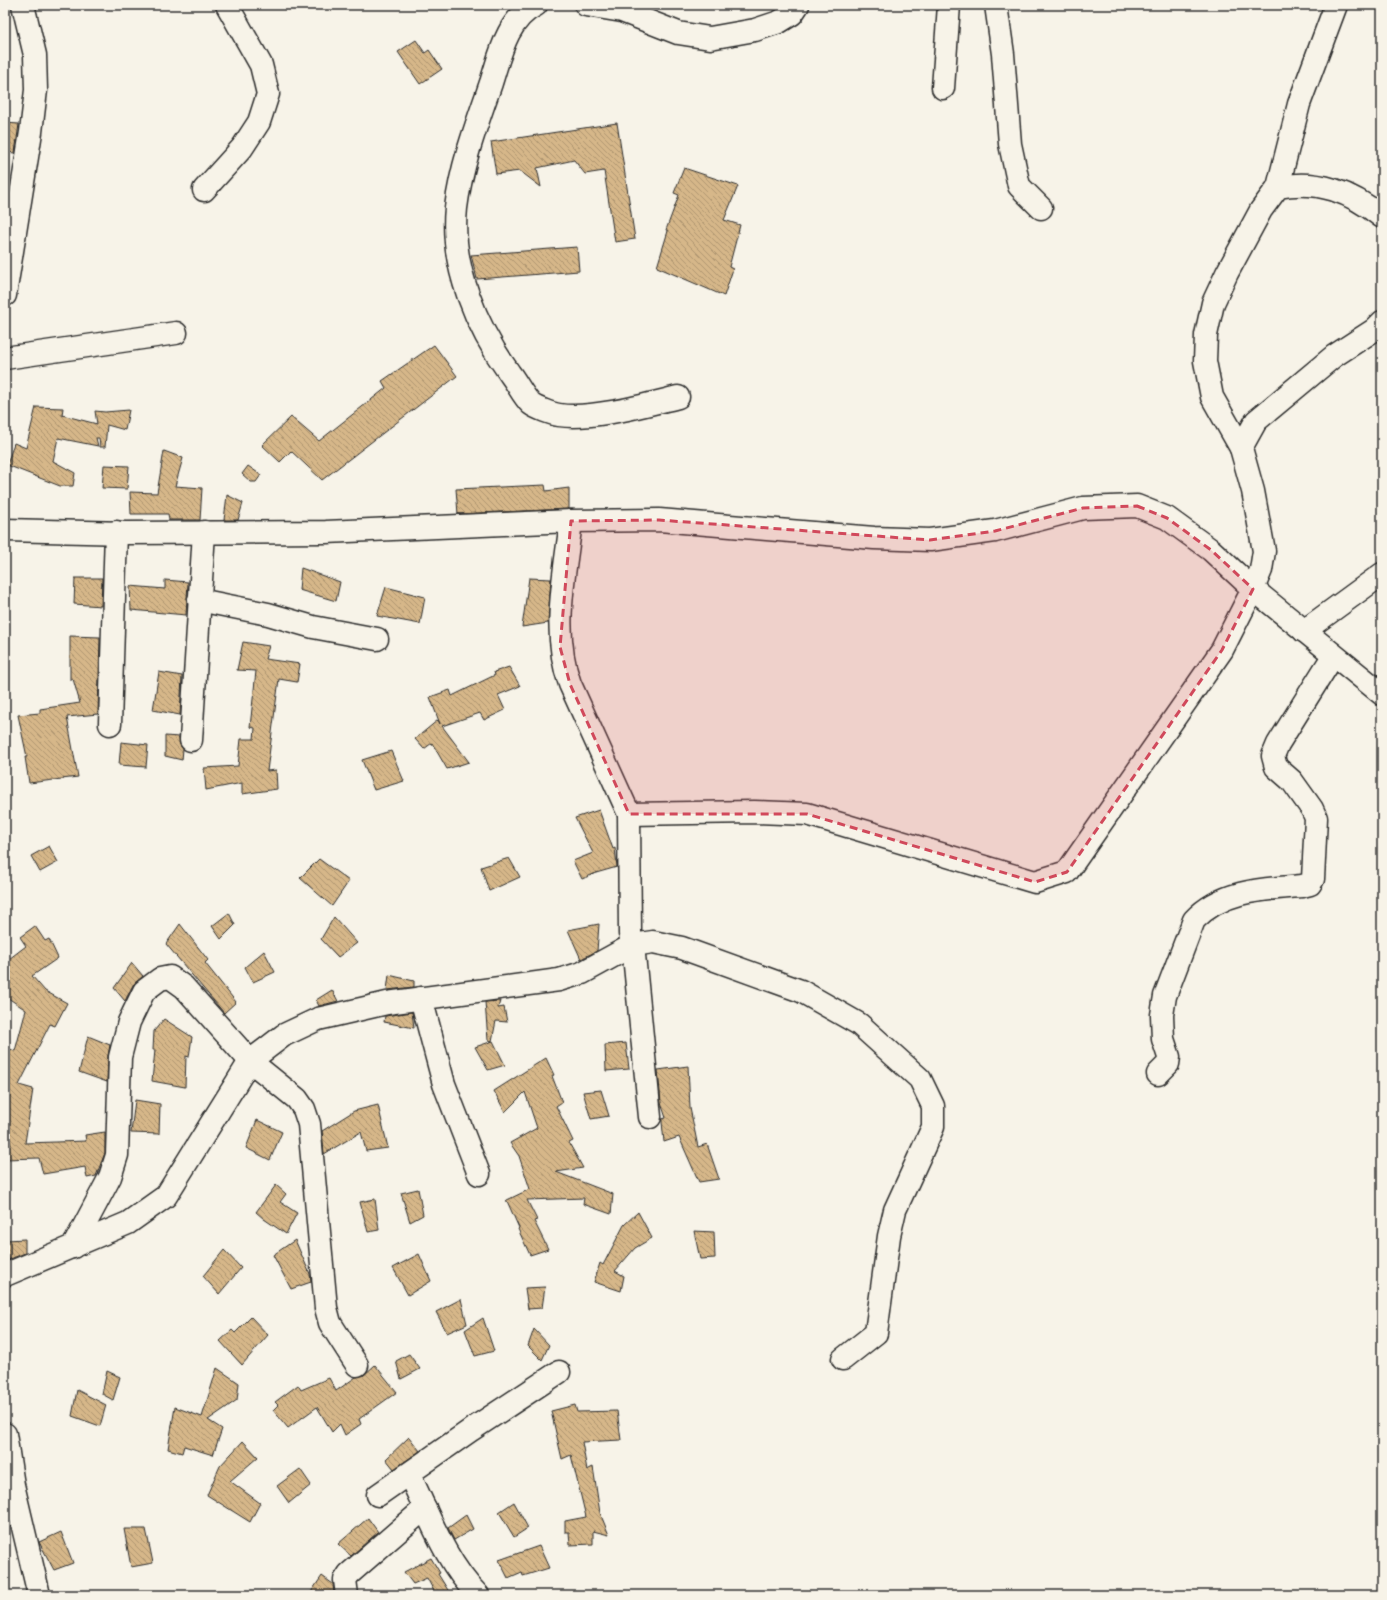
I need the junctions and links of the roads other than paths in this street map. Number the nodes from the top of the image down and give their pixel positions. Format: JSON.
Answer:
{"nodes":[{"id":1,"x":23,"y":5,"type":"edge"},
{"id":2,"x":227,"y":5,"type":"edge"},
{"id":3,"x":536,"y":5,"type":"edge"},
{"id":4,"x":586,"y":5,"type":"edge"},
{"id":5,"x":798,"y":5,"type":"edge"},
{"id":6,"x":949,"y":5,"type":"edge"},
{"id":7,"x":996,"y":5,"type":"edge"},
{"id":8,"x":1336,"y":5,"type":"edge"},
{"id":9,"x":943,"y":88,"type":"dead end"},
{"id":10,"x":1278,"y":187,"type":"junction"},
{"id":11,"x":204,"y":190,"type":"dead end"},
{"id":12,"x":1041,"y":208,"type":"dead end"},
{"id":13,"x":1382,"y":217,"type":"edge"},
{"id":14,"x":5,"y":295,"type":"edge"},
{"id":15,"x":1382,"y":322,"type":"edge"},
{"id":16,"x":176,"y":333,"type":"dead end"},
{"id":17,"x":5,"y":358,"type":"edge"},
{"id":18,"x":678,"y":397,"type":"dead end"},
{"id":19,"x":1241,"y":448,"type":"junction"},
{"id":20,"x":571,"y":521,"type":"junction"},
{"id":21,"x":5,"y":530,"type":"edge"},
{"id":22,"x":116,"y":532,"type":"junction"},
{"id":23,"x":204,"y":532,"type":"junction"},
{"id":24,"x":1382,"y":574,"type":"edge"},
{"id":25,"x":1253,"y":589,"type":"junction"},
{"id":26,"x":199,"y":600,"type":"junction"},
{"id":27,"x":1304,"y":631,"type":"junction"},
{"id":28,"x":377,"y":639,"type":"dead end"},
{"id":29,"x":1333,"y":656,"type":"junction"},
{"id":30,"x":1378,"y":686,"type":"edge"},
{"id":31,"x":110,"y":724,"type":"dead end"},
{"id":32,"x":191,"y":740,"type":"dead end"},
{"id":33,"x":629,"y":814,"type":"junction"},
{"id":34,"x":633,"y":945,"type":"junction"},
{"id":35,"x":422,"y":998,"type":"junction"},
{"id":36,"x":250,"y":1061,"type":"junction"},
{"id":37,"x":1158,"y":1074,"type":"dead end"},
{"id":38,"x":650,"y":1117,"type":"dead end"},
{"id":39,"x":480,"y":1174,"type":"dead end"},
{"id":40,"x":73,"y":1247,"type":"junction"},
{"id":41,"x":5,"y":1275,"type":"edge"},
{"id":42,"x":843,"y":1359,"type":"dead end"},
{"id":43,"x":357,"y":1365,"type":"dead end"},
{"id":44,"x":559,"y":1372,"type":"dead end"},
{"id":45,"x":5,"y":1434,"type":"edge"},
{"id":46,"x":409,"y":1474,"type":"junction"},
{"id":47,"x":378,"y":1495,"type":"dead end"},
{"id":48,"x":425,"y":1508,"type":"junction"},
{"id":49,"x":469,"y":1592,"type":"edge"},
{"id":50,"x":39,"y":1595,"type":"edge"},
{"id":51,"x":346,"y":1595,"type":"edge"}],
"edges":[{"from":1,"to":14,"type":"street"},
{"from":2,"to":11,"type":"street"},
{"from":3,"to":18,"type":"street"},
{"from":4,"to":5,"type":"street"},
{"from":6,"to":9,"type":"street"},
{"from":7,"to":12,"type":"street"},
{"from":8,"to":10,"type":"street"},
{"from":10,"to":13,"type":"street"},
{"from":10,"to":19,"type":"street"},
{"from":15,"to":19,"type":"street"},
{"from":16,"to":17,"type":"street"},
{"from":19,"to":25,"type":"street"},
{"from":20,"to":23,"type":"street"},
{"from":20,"to":25,"type":"street"},
{"from":20,"to":33,"type":"street"},
{"from":21,"to":22,"type":"street"},
{"from":22,"to":23,"type":"street"},
{"from":22,"to":31,"type":"street"},
{"from":23,"to":26,"type":"street"},
{"from":24,"to":27,"type":"street"},
{"from":25,"to":27,"type":"street"},
{"from":25,"to":33,"type":"street"},
{"from":26,"to":28,"type":"street"},
{"from":26,"to":32,"type":"street"},
{"from":27,"to":29,"type":"street"},
{"from":29,"to":30,"type":"street"},
{"from":29,"to":37,"type":"street"},
{"from":33,"to":34,"type":"street"},
{"from":34,"to":35,"type":"street"},
{"from":34,"to":38,"type":"street"},
{"from":34,"to":42,"type":"street"},
{"from":35,"to":36,"type":"street"},
{"from":35,"to":39,"type":"street"},
{"from":36,"to":40,"type":"street"},
{"from":36,"to":40,"type":"street"},
{"from":36,"to":43,"type":"street"},
{"from":40,"to":41,"type":"street"},
{"from":44,"to":46,"type":"street"},
{"from":45,"to":50,"type":"street"},
{"from":46,"to":47,"type":"street"},
{"from":46,"to":48,"type":"street"},
{"from":48,"to":49,"type":"street"},
{"from":48,"to":51,"type":"street"}]}
